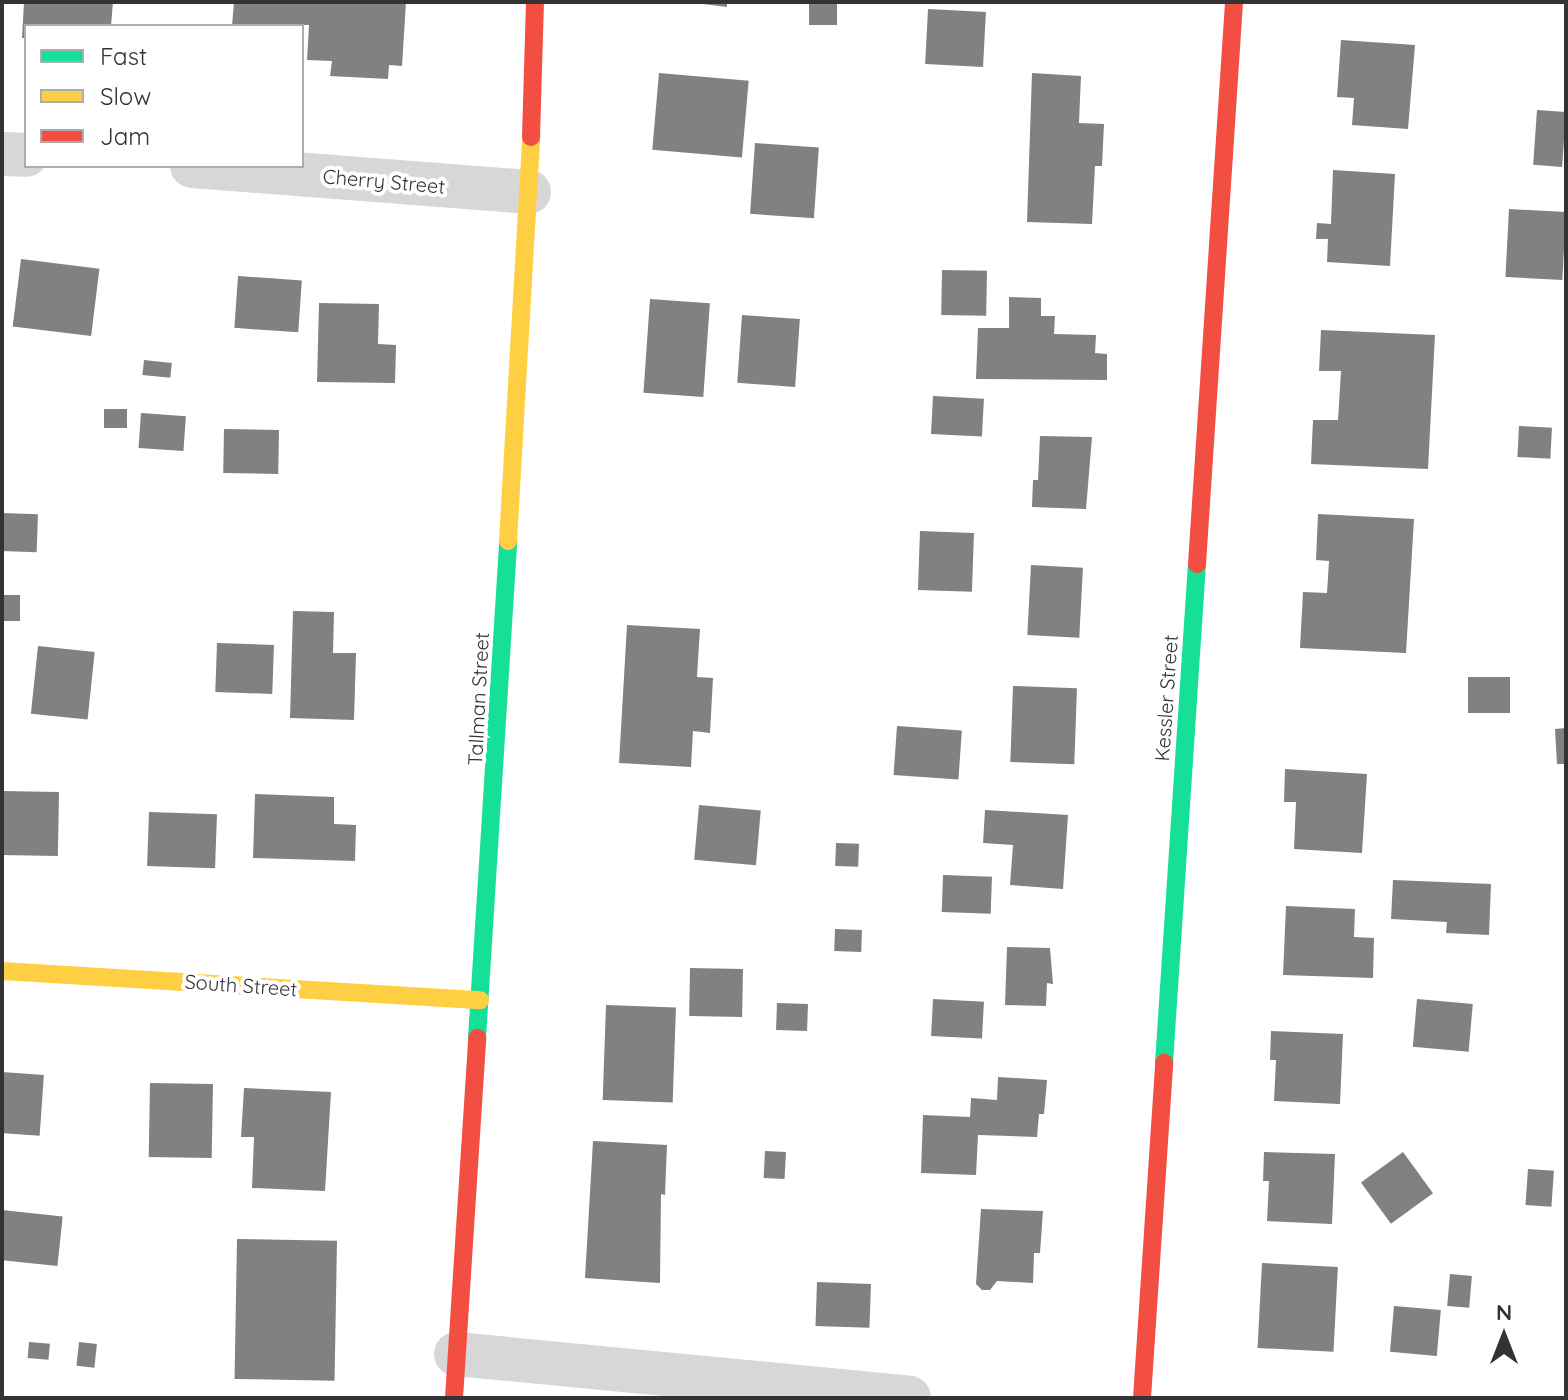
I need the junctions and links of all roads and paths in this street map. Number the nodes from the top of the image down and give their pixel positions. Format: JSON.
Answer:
{"nodes":[{"id":1,"x":535,"y":2,"type":"edge"},
{"id":2,"x":1234,"y":2,"type":"edge"},
{"id":3,"x":2,"y":154,"type":"edge"},
{"id":4,"x":24,"y":155,"type":"edge"},
{"id":5,"x":218,"y":168,"type":"edge"},
{"id":6,"x":529,"y":192,"type":"junction"},
{"id":7,"x":2,"y":971,"type":"edge"},
{"id":8,"x":480,"y":1000,"type":"junction"},
{"id":9,"x":456,"y":1354,"type":"junction"},
{"id":10,"x":454,"y":1398,"type":"edge"},
{"id":11,"x":909,"y":1398,"type":"edge"},
{"id":12,"x":1142,"y":1398,"type":"edge"}],
"edges":[{"from":1,"to":6,"type":"street","name":"Tallman Street"},
{"from":2,"to":12,"type":"street","name":"Kessler Street"},
{"from":3,"to":4,"type":"street"},
{"from":5,"to":6,"type":"street","name":"Cherry Street"},
{"from":6,"to":8,"type":"street","name":"Tallman Street"},
{"from":7,"to":8,"type":"street","name":"South Street"},
{"from":8,"to":9,"type":"street","name":"Tallman Street"},
{"from":9,"to":10,"type":"street","name":"Tallman Street"},
{"from":9,"to":11,"type":"street"}]}
